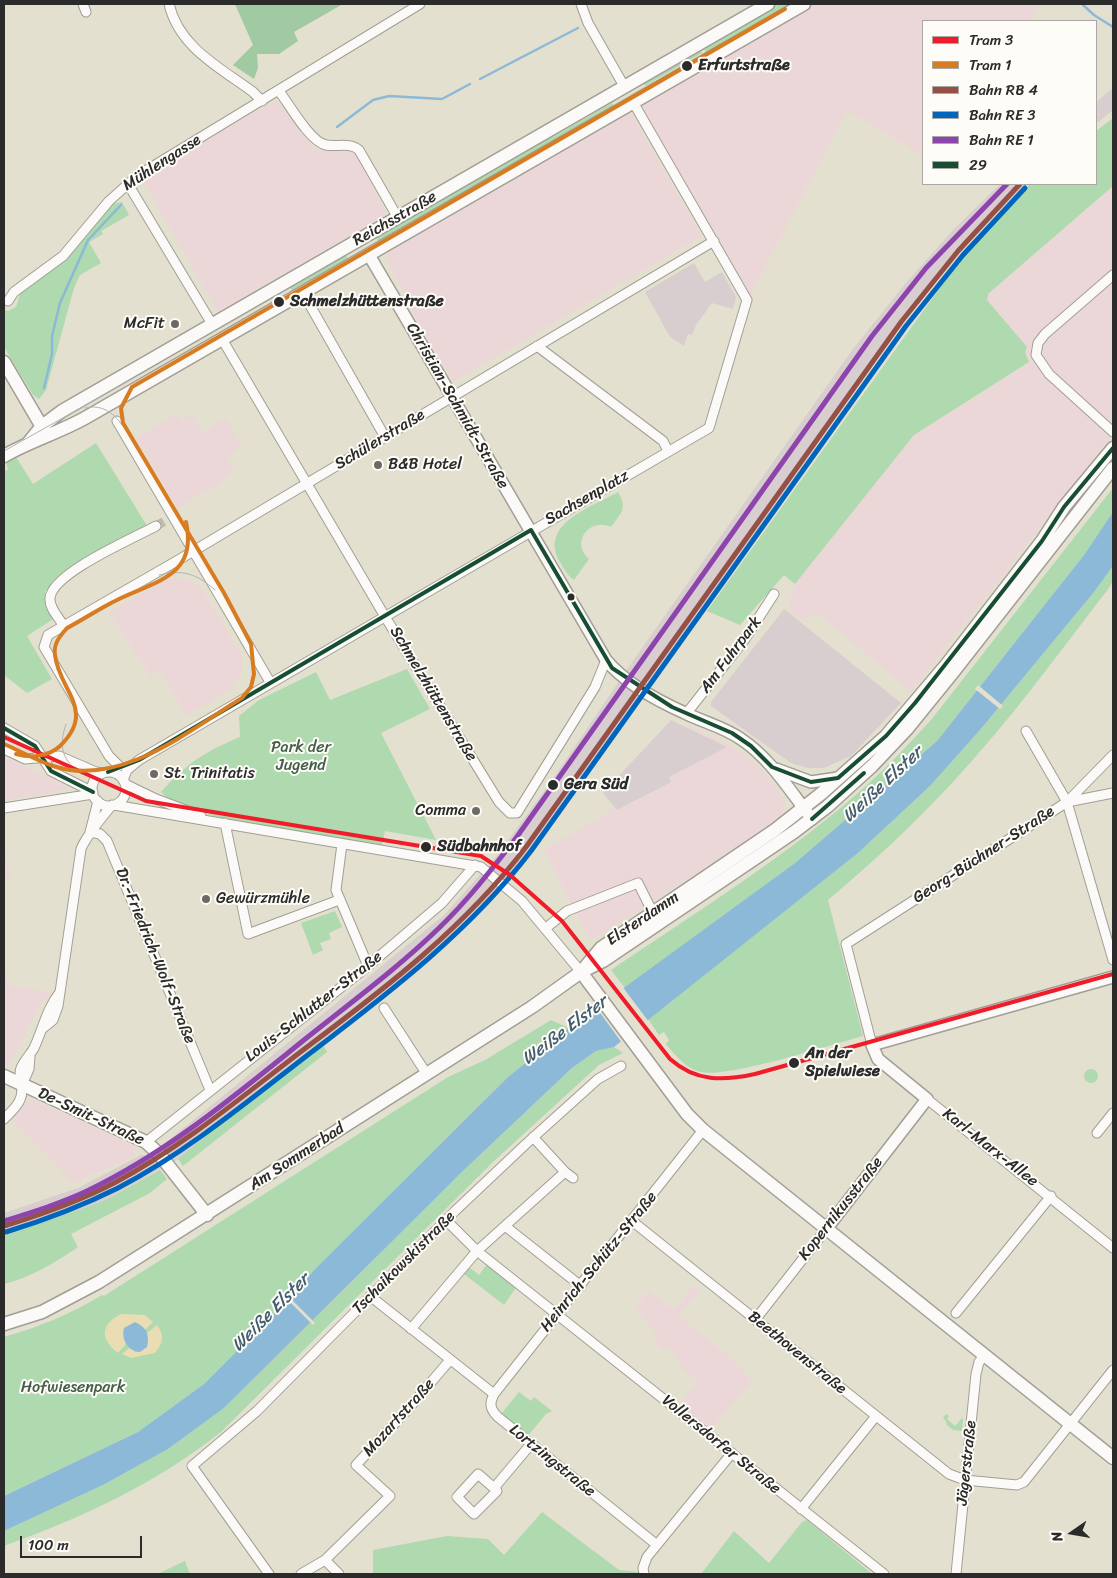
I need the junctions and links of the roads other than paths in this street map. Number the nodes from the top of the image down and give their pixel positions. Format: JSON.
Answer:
{"nodes":[{"id":1,"x":169,"y":4,"type":"edge"},
{"id":2,"x":420,"y":4,"type":"edge"},
{"id":3,"x":581,"y":4,"type":"edge"},
{"id":4,"x":768,"y":4,"type":"edge"},
{"id":5,"x":804,"y":4,"type":"edge"},
{"id":6,"x":624,"y":86,"type":"junction"},
{"id":7,"x":279,"y":90,"type":"junction"},
{"id":8,"x":262,"y":101,"type":"junction"},
{"id":9,"x":633,"y":102,"type":"junction"},
{"id":10,"x":128,"y":184,"type":"junction"},
{"id":11,"x":398,"y":218,"type":"junction"},
{"id":12,"x":360,"y":240,"type":"junction"},
{"id":13,"x":714,"y":241,"type":"junction"},
{"id":14,"x":369,"y":255,"type":"junction"},
{"id":15,"x":1113,"y":275,"type":"edge"},
{"id":16,"x":303,"y":293,"type":"junction"},
{"id":17,"x":8,"y":301,"type":"dead end"},
{"id":18,"x":212,"y":324,"type":"junction"},
{"id":19,"x":222,"y":340,"type":"junction"},
{"id":20,"x":537,"y":346,"type":"junction"},
{"id":21,"x":4,"y":362,"type":"edge"},
{"id":22,"x":452,"y":397,"type":"junction"},
{"id":23,"x":118,"y":421,"type":"dead end"},
{"id":24,"x":45,"y":431,"type":"junction"},
{"id":25,"x":1113,"y":432,"type":"edge"},
{"id":26,"x":385,"y":437,"type":"junction"},
{"id":27,"x":1113,"y":448,"type":"edge"},
{"id":28,"x":668,"y":451,"type":"junction"},
{"id":29,"x":4,"y":456,"type":"edge"},
{"id":30,"x":1113,"y":468,"type":"edge"},
{"id":31,"x":308,"y":483,"type":"junction"},
{"id":32,"x":156,"y":526,"type":"tunnel mouth"},
{"id":33,"x":530,"y":530,"type":"junction"},
{"id":34,"x":194,"y":551,"type":"junction"},
{"id":35,"x":774,"y":594,"type":"dead end"},
{"id":36,"x":384,"y":615,"type":"junction"},
{"id":37,"x":63,"y":625,"type":"junction"},
{"id":38,"x":606,"y":660,"type":"junction"},
{"id":39,"x":270,"y":682,"type":"junction"},
{"id":40,"x":686,"y":714,"type":"junction"},
{"id":41,"x":4,"y":728,"type":"edge"},
{"id":42,"x":1026,"y":732,"type":"dead end"},
{"id":43,"x":4,"y":749,"type":"edge"},
{"id":44,"x":1113,"y":755,"type":"edge"},
{"id":45,"x":42,"y":757,"type":"junction"},
{"id":46,"x":138,"y":760,"type":"junction"},
{"id":47,"x":119,"y":766,"type":"junction"},
{"id":48,"x":772,"y":767,"type":"junction"},
{"id":49,"x":106,"y":772,"type":"junction"},
{"id":50,"x":838,"y":778,"type":"junction"},
{"id":51,"x":124,"y":782,"type":"junction"},
{"id":52,"x":1113,"y":793,"type":"edge"},
{"id":53,"x":94,"y":796,"type":"junction"},
{"id":54,"x":1067,"y":802,"type":"junction"},
{"id":55,"x":113,"y":805,"type":"junction"},
{"id":56,"x":4,"y":808,"type":"edge"},
{"id":57,"x":804,"y":808,"type":"junction"},
{"id":58,"x":812,"y":819,"type":"junction"},
{"id":59,"x":223,"y":823,"type":"junction"},
{"id":60,"x":90,"y":832,"type":"junction"},
{"id":61,"x":342,"y":844,"type":"junction"},
{"id":62,"x":475,"y":865,"type":"junction"},
{"id":63,"x":339,"y":900,"type":"junction"},
{"id":64,"x":653,"y":913,"type":"junction"},
{"id":65,"x":546,"y":928,"type":"junction"},
{"id":66,"x":1113,"y":960,"type":"edge"},
{"id":67,"x":368,"y":966,"type":"junction"},
{"id":68,"x":581,"y":972,"type":"junction"},
{"id":69,"x":1113,"y":977,"type":"edge"},
{"id":70,"x":384,"y":1008,"type":"dead end"},
{"id":71,"x":872,"y":1045,"type":"junction"},
{"id":72,"x":621,"y":1066,"type":"dead end"},
{"id":73,"x":426,"y":1074,"type":"junction"},
{"id":74,"x":4,"y":1076,"type":"edge"},
{"id":75,"x":22,"y":1085,"type":"junction"},
{"id":76,"x":210,"y":1090,"type":"junction"},
{"id":77,"x":927,"y":1099,"type":"junction"},
{"id":78,"x":1113,"y":1113,"type":"edge"},
{"id":79,"x":4,"y":1119,"type":"edge"},
{"id":80,"x":703,"y":1130,"type":"junction"},
{"id":81,"x":1097,"y":1133,"type":"dead end"},
{"id":82,"x":533,"y":1137,"type":"junction"},
{"id":83,"x":146,"y":1142,"type":"junction"},
{"id":84,"x":1051,"y":1196,"type":"junction"},
{"id":85,"x":207,"y":1214,"type":"junction"},
{"id":86,"x":446,"y":1220,"type":"junction"},
{"id":87,"x":632,"y":1221,"type":"junction"},
{"id":88,"x":506,"y":1226,"type":"junction"},
{"id":89,"x":827,"y":1228,"type":"junction"},
{"id":90,"x":1113,"y":1248,"type":"edge"},
{"id":91,"x":477,"y":1251,"type":"junction"},
{"id":92,"x":581,"y":1286,"type":"junction"},
{"id":93,"x":370,"y":1296,"type":"junction"},
{"id":94,"x":956,"y":1313,"type":"dead end"},
{"id":95,"x":558,"y":1315,"type":"junction"},
{"id":96,"x":755,"y":1320,"type":"junction"},
{"id":97,"x":4,"y":1324,"type":"edge"},
{"id":98,"x":411,"y":1329,"type":"junction"},
{"id":99,"x":985,"y":1355,"type":"junction"},
{"id":100,"x":450,"y":1360,"type":"junction"},
{"id":101,"x":1113,"y":1370,"type":"edge"},
{"id":102,"x":494,"y":1394,"type":"junction"},
{"id":103,"x":876,"y":1416,"type":"junction"},
{"id":104,"x":1071,"y":1424,"type":"junction"},
{"id":105,"x":531,"y":1444,"type":"junction"},
{"id":106,"x":732,"y":1454,"type":"junction"},
{"id":107,"x":1113,"y":1458,"type":"edge"},
{"id":108,"x":965,"y":1480,"type":"junction"},
{"id":109,"x":494,"y":1488,"type":"junction"},
{"id":110,"x":801,"y":1509,"type":"junction"},
{"id":111,"x":657,"y":1546,"type":"junction"},
{"id":112,"x":324,"y":1560,"type":"junction"},
{"id":113,"x":269,"y":1574,"type":"edge"},
{"id":114,"x":302,"y":1574,"type":"edge"},
{"id":115,"x":339,"y":1574,"type":"edge"},
{"id":116,"x":644,"y":1574,"type":"edge"},
{"id":117,"x":884,"y":1574,"type":"edge"},
{"id":118,"x":956,"y":1574,"type":"edge"}],
"edges":[{"from":1,"to":8,"type":"street"},
{"from":2,"to":7,"type":"street","name":"Mühlengasse"},
{"from":3,"to":6,"type":"street"},
{"from":4,"to":6,"type":"main road","name":"Reichsstraße"},
{"from":5,"to":9,"type":"main road","name":"Reichsstraße"},
{"from":6,"to":9,"type":"main road"},
{"from":6,"to":11,"type":"main road","name":"Reichsstraße"},
{"from":7,"to":8,"type":"street","name":"Mühlengasse"},
{"from":7,"to":11,"type":"street"},
{"from":8,"to":10,"type":"street","name":"Mühlengasse"},
{"from":9,"to":13,"type":"street"},
{"from":9,"to":14,"type":"main road","name":"Reichsstraße"},
{"from":10,"to":17,"type":"street","name":"Mühlengasse"},
{"from":10,"to":18,"type":"street"},
{"from":11,"to":12,"type":"main road","name":"Reichsstraße"},
{"from":12,"to":14,"type":"main road"},
{"from":12,"to":18,"type":"main road","name":"Reichsstraße"},
{"from":13,"to":20,"type":"street","name":"Schülerstraße"},
{"from":13,"to":28,"type":"street"},
{"from":14,"to":16,"type":"main road","name":"Reichsstraße"},
{"from":14,"to":22,"type":"street","name":"Christian-Schmidt-Straße"},
{"from":15,"to":25,"type":"street"},
{"from":16,"to":19,"type":"main road","name":"Reichsstraße"},
{"from":16,"to":26,"type":"street"},
{"from":18,"to":19,"type":"main road"},
{"from":18,"to":24,"type":"main road","name":"Reichsstraße"},
{"from":19,"to":24,"type":"main road","name":"Reichsstraße"},
{"from":19,"to":31,"type":"street","name":"Schmelzhüttenstraße"},
{"from":20,"to":22,"type":"street","name":"Schülerstraße"},
{"from":20,"to":28,"type":"street"},
{"from":21,"to":24,"type":"main road"},
{"from":22,"to":26,"type":"street","name":"Schülerstraße"},
{"from":22,"to":33,"type":"street","name":"Christian-Schmidt-Straße"},
{"from":23,"to":34,"type":"street"},
{"from":24,"to":29,"type":"main road","name":"Reichsstraße"},
{"from":26,"to":31,"type":"street","name":"Schülerstraße"},
{"from":27,"to":50,"type":"main road","name":"Elsterdamm"},
{"from":28,"to":33,"type":"street","name":"Sachsenplatz"},
{"from":30,"to":58,"type":"main road","name":"Elsterdamm"},
{"from":31,"to":34,"type":"street","name":"Schülerstraße"},
{"from":31,"to":36,"type":"street","name":"Schmelzhüttenstraße"},
{"from":32,"to":37,"type":"street"},
{"from":33,"to":36,"type":"street"},
{"from":33,"to":38,"type":"street","name":"Sachsenplatz"},
{"from":34,"to":37,"type":"street","name":"Schülerstraße"},
{"from":34,"to":39,"type":"street"},
{"from":35,"to":40,"type":"street","name":"Am Fuhrpark"},
{"from":36,"to":38,"type":"street","name":"Schmelzhüttenstraße"},
{"from":36,"to":39,"type":"street"},
{"from":37,"to":47,"type":"street","name":"Schülerstraße"},
{"from":38,"to":40,"type":"street"},
{"from":39,"to":46,"type":"street"},
{"from":40,"to":48,"type":"street"},
{"from":41,"to":45,"type":"street"},
{"from":42,"to":54,"type":"street"},
{"from":43,"to":45,"type":"street"},
{"from":44,"to":54,"type":"street","name":"Georg-Büchner-Straße"},
{"from":45,"to":49,"type":"street"},
{"from":45,"to":53,"type":"street"},
{"from":46,"to":47,"type":"street"},
{"from":46,"to":51,"type":"street"},
{"from":47,"to":49,"type":"street"},
{"from":48,"to":50,"type":"street"},
{"from":48,"to":57,"type":"street"},
{"from":49,"to":51,"type":"street"},
{"from":49,"to":53,"type":"street"},
{"from":50,"to":57,"type":"main road","name":"Elsterdamm"},
{"from":51,"to":55,"type":"street"},
{"from":51,"to":59,"type":"street"},
{"from":52,"to":54,"type":"street"},
{"from":53,"to":55,"type":"street"},
{"from":53,"to":56,"type":"street"},
{"from":53,"to":60,"type":"street"},
{"from":54,"to":66,"type":"street"},
{"from":54,"to":71,"type":"street","name":"Georg-Büchner-Straße"},
{"from":55,"to":59,"type":"street"},
{"from":55,"to":60,"type":"street"},
{"from":57,"to":58,"type":"street"},
{"from":57,"to":64,"type":"main road","name":"Elsterdamm"},
{"from":58,"to":68,"type":"main road","name":"Elsterdamm"},
{"from":59,"to":61,"type":"street"},
{"from":59,"to":63,"type":"street"},
{"from":60,"to":75,"type":"street"},
{"from":60,"to":76,"type":"street","name":"Dr.-Friedrich-Wolf-Straße"},
{"from":61,"to":62,"type":"street"},
{"from":61,"to":63,"type":"street"},
{"from":62,"to":65,"type":"street"},
{"from":62,"to":67,"type":"street","name":"Louis-Schlutter-Straße"},
{"from":63,"to":67,"type":"street"},
{"from":64,"to":65,"type":"street"},
{"from":64,"to":68,"type":"main road","name":"Elsterdamm"},
{"from":65,"to":68,"type":"street"},
{"from":67,"to":76,"type":"street","name":"Louis-Schlutter-Straße"},
{"from":68,"to":73,"type":"main road","name":"Am Sommerbad"},
{"from":68,"to":80,"type":"main road"},
{"from":69,"to":71,"type":"street"},
{"from":70,"to":73,"type":"street"},
{"from":71,"to":77,"type":"street","name":"Karl-Marx-Allee"},
{"from":72,"to":82,"type":"street","name":"Tschaikowskistraße"},
{"from":73,"to":85,"type":"main road","name":"Am Sommerbad"},
{"from":74,"to":75,"type":"main road","name":"De-Smit-Straße"},
{"from":75,"to":79,"type":"street"},
{"from":75,"to":83,"type":"main road","name":"De-Smit-Straße"},
{"from":76,"to":83,"type":"street","name":"Louis-Schlutter-Straße"},
{"from":77,"to":84,"type":"street","name":"Karl-Marx-Allee"},
{"from":77,"to":89,"type":"street","name":"Kopernikusstraße"},
{"from":78,"to":81,"type":"street"},
{"from":80,"to":87,"type":"street","name":"Heinrich-Schütz-Straße"},
{"from":80,"to":89,"type":"main road"},
{"from":82,"to":86,"type":"street","name":"Tschaikowskistraße"},
{"from":82,"to":88,"type":"street"},
{"from":83,"to":85,"type":"main road","name":"De-Smit-Straße"},
{"from":84,"to":90,"type":"street","name":"Karl-Marx-Allee"},
{"from":84,"to":94,"type":"street"},
{"from":85,"to":97,"type":"main road","name":"Am Sommerbad"},
{"from":86,"to":91,"type":"street","name":"Vollersdorfer Straße"},
{"from":86,"to":93,"type":"street","name":"Tschaikowskistraße"},
{"from":87,"to":92,"type":"street","name":"Heinrich-Schütz-Straße"},
{"from":87,"to":96,"type":"street","name":"Beethovenstraße"},
{"from":88,"to":91,"type":"street"},
{"from":88,"to":92,"type":"street"},
{"from":89,"to":96,"type":"street","name":"Kopernikusstraße"},
{"from":89,"to":99,"type":"main road"},
{"from":91,"to":95,"type":"street","name":"Vollersdorfer Straße"},
{"from":91,"to":98,"type":"street"},
{"from":92,"to":95,"type":"street","name":"Heinrich-Schütz-Straße"},
{"from":93,"to":98,"type":"street"},
{"from":93,"to":113,"type":"street","name":"Tschaikowskistraße"},
{"from":95,"to":102,"type":"street","name":"Heinrich-Schütz-Straße"},
{"from":95,"to":106,"type":"street","name":"Vollersdorfer Straße"},
{"from":96,"to":103,"type":"street","name":"Beethovenstraße"},
{"from":98,"to":100,"type":"street"},
{"from":99,"to":104,"type":"main road"},
{"from":99,"to":108,"type":"street","name":"Jägerstraße"},
{"from":100,"to":102,"type":"street"},
{"from":100,"to":112,"type":"street","name":"Mozartstraße"},
{"from":101,"to":104,"type":"street"},
{"from":102,"to":105,"type":"street","name":"Lortzingstraße"},
{"from":103,"to":108,"type":"street","name":"Beethovenstraße"},
{"from":103,"to":110,"type":"street"},
{"from":104,"to":107,"type":"main road"},
{"from":104,"to":108,"type":"street"},
{"from":105,"to":109,"type":"street"},
{"from":105,"to":111,"type":"street","name":"Lortzingstraße"},
{"from":106,"to":110,"type":"street","name":"Vollersdorfer Straße"},
{"from":106,"to":111,"type":"street"},
{"from":108,"to":118,"type":"street","name":"Jägerstraße"},
{"from":109,"to":109,"type":"street"},
{"from":110,"to":117,"type":"street","name":"Vollersdorfer Straße"},
{"from":111,"to":116,"type":"street"},
{"from":112,"to":114,"type":"street","name":"Mozartstraße"},
{"from":112,"to":115,"type":"street"}]}
